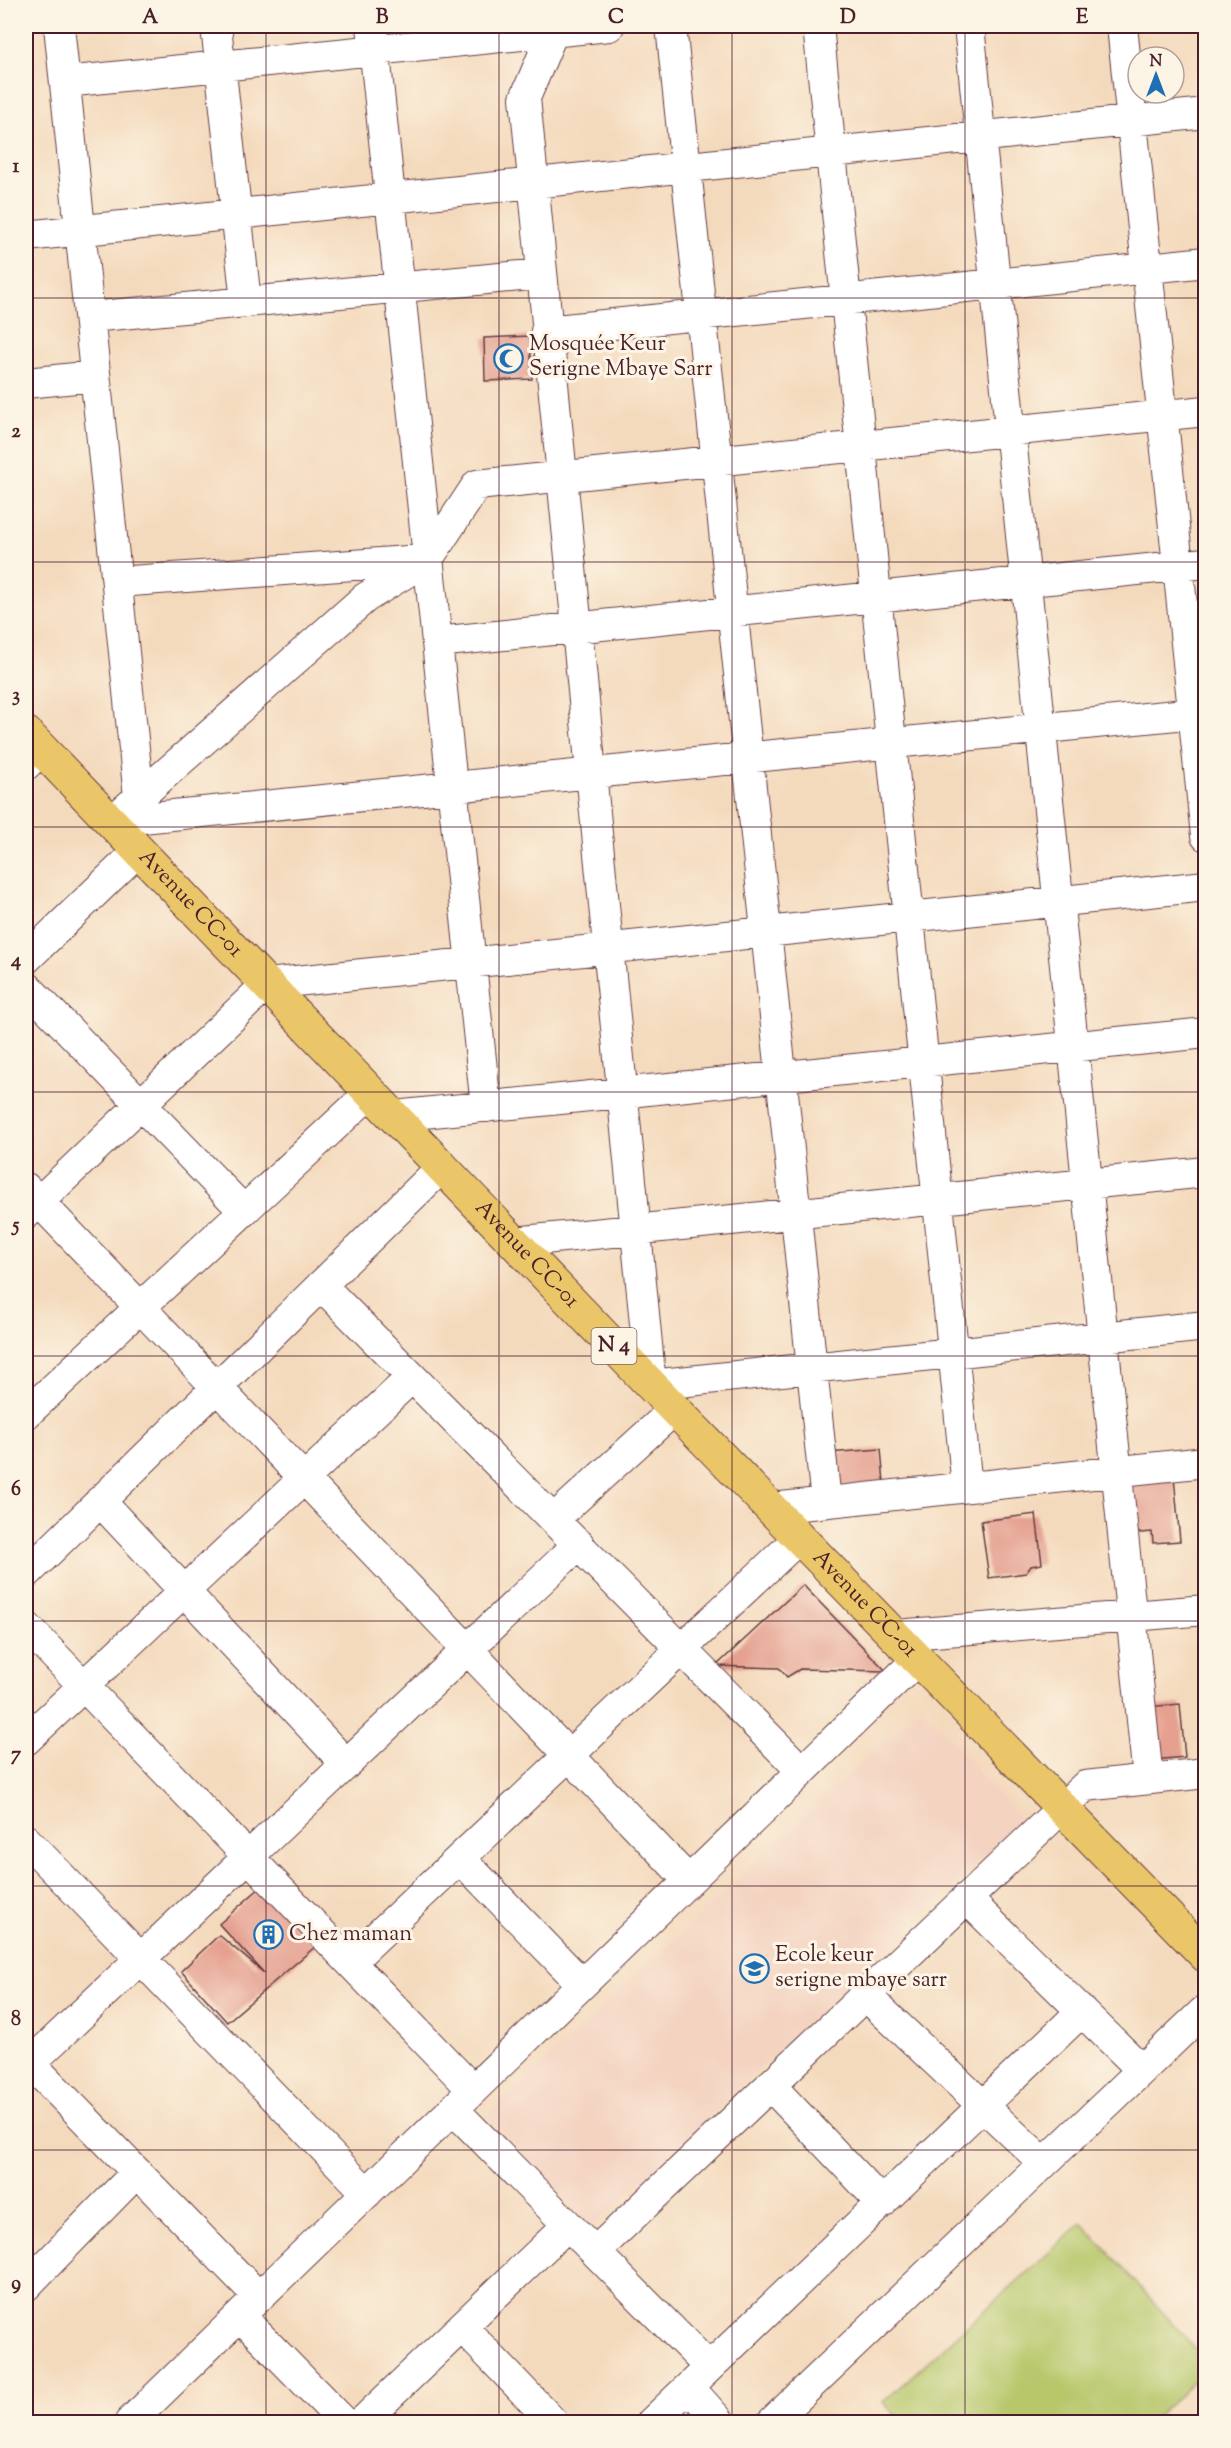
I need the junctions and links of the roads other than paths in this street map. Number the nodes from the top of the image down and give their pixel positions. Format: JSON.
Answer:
{"nodes":[{"id":1,"x":59,"y":26,"type":"edge"},
{"id":2,"x":216,"y":26,"type":"edge"},
{"id":3,"x":609,"y":26,"type":"edge"},
{"id":4,"x":671,"y":26,"type":"edge"},
{"id":5,"x":818,"y":26,"type":"edge"},
{"id":6,"x":969,"y":26,"type":"edge"},
{"id":7,"x":1122,"y":26,"type":"edge"},
{"id":8,"x":512,"y":30,"type":"edge"},
{"id":9,"x":553,"y":32,"type":"junction"},
{"id":10,"x":373,"y":37,"type":"edge"},
{"id":11,"x":220,"y":65,"type":"junction"},
{"id":12,"x":65,"y":82,"type":"junction"},
{"id":13,"x":1206,"y":113,"type":"edge"},
{"id":14,"x":1132,"y":121,"type":"junction"},
{"id":15,"x":981,"y":137,"type":"junction"},
{"id":16,"x":831,"y":152,"type":"junction"},
{"id":17,"x":686,"y":167,"type":"junction"},
{"id":18,"x":532,"y":183,"type":"junction"},
{"id":19,"x":390,"y":198,"type":"junction"},
{"id":20,"x":237,"y":214,"type":"junction"},
{"id":21,"x":81,"y":230,"type":"junction"},
{"id":22,"x":26,"y":236,"type":"edge"},
{"id":23,"x":1206,"y":262,"type":"edge"},
{"id":24,"x":1147,"y":268,"type":"junction"},
{"id":25,"x":541,"y":274,"type":"junction"},
{"id":26,"x":996,"y":285,"type":"junction"},
{"id":27,"x":400,"y":288,"type":"junction"},
{"id":28,"x":846,"y":300,"type":"junction"},
{"id":29,"x":246,"y":302,"type":"junction"},
{"id":30,"x":701,"y":315,"type":"junction"},
{"id":31,"x":90,"y":317,"type":"junction"},
{"id":32,"x":546,"y":331,"type":"junction"},
{"id":33,"x":95,"y":376,"type":"junction"},
{"id":34,"x":26,"y":383,"type":"edge"},
{"id":35,"x":1206,"y":411,"type":"edge"},
{"id":36,"x":1162,"y":416,"type":"junction"},
{"id":37,"x":1011,"y":431,"type":"junction"},
{"id":38,"x":861,"y":446,"type":"junction"},
{"id":39,"x":717,"y":461,"type":"junction"},
{"id":40,"x":561,"y":477,"type":"junction"},
{"id":41,"x":428,"y":559,"type":"junction"},
{"id":42,"x":1192,"y":564,"type":"edge"},
{"id":43,"x":1026,"y":581,"type":"junction"},
{"id":44,"x":117,"y":582,"type":"junction"},
{"id":45,"x":876,"y":597,"type":"junction"},
{"id":46,"x":732,"y":611,"type":"junction"},
{"id":47,"x":576,"y":627,"type":"junction"},
{"id":48,"x":437,"y":642,"type":"junction"},
{"id":49,"x":1199,"y":712,"type":"edge"},
{"id":50,"x":1041,"y":728,"type":"junction"},
{"id":51,"x":892,"y":743,"type":"junction"},
{"id":52,"x":31,"y":749,"type":"edge"},
{"id":53,"x":748,"y":758,"type":"junction"},
{"id":54,"x":590,"y":774,"type":"junction"},
{"id":55,"x":452,"y":788,"type":"junction"},
{"id":56,"x":139,"y":797,"type":"junction"},
{"id":57,"x":112,"y":821,"type":"junction"},
{"id":58,"x":1206,"y":836,"type":"edge"},
{"id":59,"x":139,"y":850,"type":"junction"},
{"id":60,"x":1206,"y":886,"type":"edge"},
{"id":61,"x":1058,"y":901,"type":"junction"},
{"id":62,"x":909,"y":917,"type":"junction"},
{"id":63,"x":766,"y":932,"type":"junction"},
{"id":64,"x":608,"y":948,"type":"junction"},
{"id":65,"x":26,"y":959,"type":"edge"},
{"id":66,"x":471,"y":963,"type":"junction"},
{"id":67,"x":267,"y":984,"type":"junction"},
{"id":68,"x":26,"y":986,"type":"edge"},
{"id":69,"x":1206,"y":1033,"type":"edge"},
{"id":70,"x":1073,"y":1046,"type":"junction"},
{"id":71,"x":924,"y":1062,"type":"junction"},
{"id":72,"x":781,"y":1076,"type":"junction"},
{"id":73,"x":371,"y":1092,"type":"junction"},
{"id":74,"x":622,"y":1093,"type":"junction"},
{"id":75,"x":140,"y":1105,"type":"junction"},
{"id":76,"x":486,"y":1107,"type":"junction"},
{"id":77,"x":394,"y":1116,"type":"junction"},
{"id":78,"x":442,"y":1167,"type":"junction"},
{"id":79,"x":1206,"y":1172,"type":"edge"},
{"id":80,"x":1087,"y":1184,"type":"junction"},
{"id":81,"x":938,"y":1199,"type":"junction"},
{"id":82,"x":30,"y":1201,"type":"edge"},
{"id":83,"x":244,"y":1211,"type":"junction"},
{"id":84,"x":796,"y":1214,"type":"junction"},
{"id":85,"x":636,"y":1230,"type":"junction"},
{"id":86,"x":514,"y":1242,"type":"junction"},
{"id":87,"x":321,"y":1286,"type":"junction"},
{"id":88,"x":140,"y":1307,"type":"junction"},
{"id":89,"x":1206,"y":1326,"type":"edge"},
{"id":90,"x":1103,"y":1337,"type":"junction"},
{"id":91,"x":954,"y":1353,"type":"junction"},
{"id":92,"x":812,"y":1368,"type":"junction"},
{"id":93,"x":412,"y":1377,"type":"junction"},
{"id":94,"x":651,"y":1385,"type":"junction"},
{"id":95,"x":217,"y":1388,"type":"junction"},
{"id":96,"x":675,"y":1409,"type":"junction"},
{"id":97,"x":26,"y":1414,"type":"edge"},
{"id":98,"x":1206,"y":1462,"type":"edge"},
{"id":99,"x":1117,"y":1472,"type":"junction"},
{"id":100,"x":304,"y":1479,"type":"junction"},
{"id":101,"x":967,"y":1487,"type":"junction"},
{"id":102,"x":100,"y":1501,"type":"junction"},
{"id":103,"x":826,"y":1502,"type":"junction"},
{"id":104,"x":772,"y":1508,"type":"junction"},
{"id":105,"x":554,"y":1520,"type":"junction"},
{"id":106,"x":800,"y":1537,"type":"junction"},
{"id":107,"x":579,"y":1544,"type":"junction"},
{"id":108,"x":26,"y":1574,"type":"edge"},
{"id":109,"x":185,"y":1590,"type":"junction"},
{"id":110,"x":1206,"y":1610,"type":"edge"},
{"id":111,"x":1131,"y":1616,"type":"junction"},
{"id":112,"x":26,"y":1626,"type":"edge"},
{"id":113,"x":896,"y":1635,"type":"junction"},
{"id":114,"x":467,"y":1649,"type":"junction"},
{"id":115,"x":681,"y":1649,"type":"junction"},
{"id":116,"x":918,"y":1658,"type":"junction"},
{"id":117,"x":83,"y":1686,"type":"junction"},
{"id":118,"x":26,"y":1740,"type":"edge"},
{"id":119,"x":569,"y":1755,"type":"junction"},
{"id":120,"x":346,"y":1764,"type":"junction"},
{"id":121,"x":802,"y":1771,"type":"junction"},
{"id":122,"x":1206,"y":1773,"type":"edge"},
{"id":123,"x":1148,"y":1779,"type":"junction"},
{"id":124,"x":1062,"y":1807,"type":"junction"},
{"id":125,"x":26,"y":1840,"type":"edge"},
{"id":126,"x":248,"y":1857,"type":"junction"},
{"id":127,"x":460,"y":1858,"type":"junction"},
{"id":128,"x":689,"y":1881,"type":"junction"},
{"id":129,"x":966,"y":1898,"type":"junction"},
{"id":130,"x":1206,"y":1956,"type":"edge"},
{"id":131,"x":140,"y":1958,"type":"junction"},
{"id":132,"x":350,"y":1962,"type":"junction"},
{"id":133,"x":582,"y":1984,"type":"junction"},
{"id":134,"x":865,"y":1995,"type":"junction"},
{"id":135,"x":1206,"y":2009,"type":"edge"},
{"id":136,"x":1082,"y":2012,"type":"junction"},
{"id":137,"x":27,"y":2063,"type":"edge"},
{"id":138,"x":1142,"y":2070,"type":"junction"},
{"id":139,"x":770,"y":2085,"type":"junction"},
{"id":140,"x":463,"y":2099,"type":"junction"},
{"id":141,"x":984,"y":2106,"type":"junction"},
{"id":142,"x":1044,"y":2163,"type":"junction"},
{"id":143,"x":137,"y":2172,"type":"junction"},
{"id":144,"x":367,"y":2193,"type":"junction"},
{"id":145,"x":882,"y":2203,"type":"junction"},
{"id":146,"x":568,"y":2225,"type":"junction"},
{"id":147,"x":595,"y":2252,"type":"junction"},
{"id":148,"x":26,"y":2286,"type":"edge"},
{"id":149,"x":250,"y":2307,"type":"junction"},
{"id":150,"x":462,"y":2327,"type":"junction"},
{"id":151,"x":699,"y":2377,"type":"junction"},
{"id":152,"x":138,"y":2420,"type":"edge"},
{"id":153,"x":344,"y":2422,"type":"edge"},
{"id":154,"x":362,"y":2422,"type":"edge"},
{"id":155,"x":554,"y":2422,"type":"edge"},
{"id":156,"x":652,"y":2422,"type":"edge"},
{"id":157,"x":720,"y":2422,"type":"edge"},
{"id":158,"x":772,"y":2422,"type":"edge"}],
"edges":[{"from":1,"to":12,"type":"street"},
{"from":2,"to":11,"type":"street"},
{"from":3,"to":9,"type":"street"},
{"from":4,"to":17,"type":"street"},
{"from":5,"to":16,"type":"street"},
{"from":6,"to":15,"type":"street"},
{"from":7,"to":14,"type":"street"},
{"from":8,"to":9,"type":"street"},
{"from":8,"to":10,"type":"street"},
{"from":9,"to":18,"type":"street"},
{"from":10,"to":11,"type":"street"},
{"from":10,"to":19,"type":"street"},
{"from":11,"to":12,"type":"street"},
{"from":11,"to":20,"type":"street"},
{"from":12,"to":21,"type":"street"},
{"from":13,"to":14,"type":"street"},
{"from":14,"to":15,"type":"street"},
{"from":14,"to":24,"type":"street"},
{"from":15,"to":16,"type":"street"},
{"from":15,"to":26,"type":"street"},
{"from":16,"to":17,"type":"street"},
{"from":16,"to":28,"type":"street"},
{"from":17,"to":18,"type":"street"},
{"from":17,"to":30,"type":"street"},
{"from":18,"to":19,"type":"street"},
{"from":18,"to":25,"type":"street"},
{"from":19,"to":20,"type":"street"},
{"from":19,"to":27,"type":"street"},
{"from":20,"to":21,"type":"street"},
{"from":20,"to":29,"type":"street"},
{"from":21,"to":22,"type":"street"},
{"from":21,"to":31,"type":"street"},
{"from":23,"to":24,"type":"street"},
{"from":24,"to":26,"type":"street"},
{"from":24,"to":36,"type":"street"},
{"from":25,"to":27,"type":"street"},
{"from":25,"to":32,"type":"street"},
{"from":26,"to":28,"type":"street"},
{"from":26,"to":37,"type":"street"},
{"from":27,"to":29,"type":"street"},
{"from":27,"to":41,"type":"street"},
{"from":28,"to":30,"type":"street"},
{"from":28,"to":38,"type":"street"},
{"from":29,"to":31,"type":"street"},
{"from":30,"to":32,"type":"street"},
{"from":30,"to":39,"type":"street"},
{"from":31,"to":33,"type":"street"},
{"from":32,"to":40,"type":"street"},
{"from":33,"to":34,"type":"street"},
{"from":33,"to":44,"type":"street"},
{"from":35,"to":36,"type":"street"},
{"from":36,"to":37,"type":"street"},
{"from":36,"to":42,"type":"street"},
{"from":37,"to":38,"type":"street"},
{"from":37,"to":43,"type":"street"},
{"from":38,"to":39,"type":"street"},
{"from":38,"to":45,"type":"street"},
{"from":39,"to":40,"type":"street"},
{"from":39,"to":46,"type":"street"},
{"from":40,"to":41,"type":"street"},
{"from":40,"to":47,"type":"street"},
{"from":41,"to":44,"type":"street"},
{"from":41,"to":48,"type":"street"},
{"from":41,"to":56,"type":"street"},
{"from":42,"to":43,"type":"street"},
{"from":42,"to":49,"type":"street"},
{"from":43,"to":45,"type":"street"},
{"from":43,"to":50,"type":"street"},
{"from":44,"to":56,"type":"street"},
{"from":45,"to":46,"type":"street"},
{"from":45,"to":51,"type":"street"},
{"from":46,"to":47,"type":"street"},
{"from":46,"to":53,"type":"street"},
{"from":47,"to":48,"type":"street"},
{"from":47,"to":54,"type":"street"},
{"from":48,"to":55,"type":"street"},
{"from":49,"to":50,"type":"street"},
{"from":49,"to":58,"type":"street"},
{"from":50,"to":51,"type":"street"},
{"from":50,"to":61,"type":"street"},
{"from":51,"to":53,"type":"street"},
{"from":51,"to":62,"type":"street"},
{"from":52,"to":57,"type":"main road","name":"Avenue CC-01","number":"N 4"},
{"from":53,"to":54,"type":"street"},
{"from":53,"to":63,"type":"street"},
{"from":54,"to":55,"type":"street"},
{"from":54,"to":64,"type":"street"},
{"from":55,"to":57,"type":"street"},
{"from":55,"to":66,"type":"street"},
{"from":56,"to":57,"type":"street"},
{"from":57,"to":59,"type":"main road","name":"Avenue CC-01","number":"N 4"},
{"from":59,"to":65,"type":"street"},
{"from":59,"to":67,"type":"main road","name":"Avenue CC-01","number":"N 4"},
{"from":60,"to":61,"type":"street"},
{"from":61,"to":62,"type":"street"},
{"from":61,"to":70,"type":"street"},
{"from":62,"to":63,"type":"street"},
{"from":62,"to":71,"type":"street"},
{"from":63,"to":64,"type":"street"},
{"from":63,"to":72,"type":"street"},
{"from":64,"to":66,"type":"street"},
{"from":64,"to":74,"type":"street"},
{"from":66,"to":67,"type":"street"},
{"from":66,"to":76,"type":"street"},
{"from":67,"to":73,"type":"main road","name":"Avenue CC-01","number":"N 4"},
{"from":67,"to":75,"type":"street"},
{"from":68,"to":75,"type":"street"},
{"from":69,"to":70,"type":"street"},
{"from":70,"to":71,"type":"street"},
{"from":70,"to":80,"type":"street"},
{"from":71,"to":72,"type":"street"},
{"from":71,"to":81,"type":"street"},
{"from":72,"to":74,"type":"street"},
{"from":72,"to":84,"type":"street"},
{"from":73,"to":77,"type":"main road","name":"Avenue CC-01","number":"N 4"},
{"from":73,"to":83,"type":"street"},
{"from":74,"to":76,"type":"street"},
{"from":74,"to":85,"type":"street"},
{"from":75,"to":82,"type":"street"},
{"from":75,"to":83,"type":"street"},
{"from":76,"to":77,"type":"street"},
{"from":77,"to":78,"type":"main road","name":"Avenue CC-01","number":"N 4"},
{"from":78,"to":86,"type":"main road","name":"Avenue CC-01","number":"N 4"},
{"from":78,"to":87,"type":"street"},
{"from":79,"to":80,"type":"street"},
{"from":80,"to":81,"type":"street"},
{"from":80,"to":90,"type":"street"},
{"from":81,"to":84,"type":"street"},
{"from":81,"to":91,"type":"street"},
{"from":82,"to":88,"type":"street"},
{"from":83,"to":88,"type":"street"},
{"from":84,"to":85,"type":"street"},
{"from":84,"to":92,"type":"street"},
{"from":85,"to":86,"type":"street"},
{"from":85,"to":94,"type":"street"},
{"from":86,"to":94,"type":"main road","name":"Avenue CC-01","number":"N 4"},
{"from":87,"to":93,"type":"street"},
{"from":87,"to":95,"type":"street"},
{"from":88,"to":95,"type":"street"},
{"from":88,"to":97,"type":"street"},
{"from":89,"to":90,"type":"street"},
{"from":90,"to":91,"type":"street"},
{"from":90,"to":99,"type":"street"},
{"from":91,"to":92,"type":"street"},
{"from":91,"to":101,"type":"street"},
{"from":92,"to":94,"type":"street"},
{"from":92,"to":103,"type":"street"},
{"from":93,"to":100,"type":"street"},
{"from":93,"to":105,"type":"street"},
{"from":94,"to":96,"type":"main road","name":"Avenue CC-01","number":"N 4"},
{"from":95,"to":100,"type":"street"},
{"from":95,"to":102,"type":"street"},
{"from":96,"to":104,"type":"main road","name":"Avenue CC-01","number":"N 4"},
{"from":96,"to":105,"type":"street"},
{"from":98,"to":99,"type":"street"},
{"from":99,"to":101,"type":"street"},
{"from":99,"to":111,"type":"street"},
{"from":100,"to":109,"type":"street"},
{"from":100,"to":114,"type":"street"},
{"from":101,"to":103,"type":"street"},
{"from":102,"to":108,"type":"street"},
{"from":102,"to":109,"type":"street"},
{"from":103,"to":104,"type":"street"},
{"from":104,"to":106,"type":"main road","name":"Avenue CC-01","number":"N 4"},
{"from":105,"to":107,"type":"street"},
{"from":106,"to":113,"type":"main road","name":"Avenue CC-01","number":"N 4"},
{"from":106,"to":115,"type":"street"},
{"from":107,"to":114,"type":"street"},
{"from":107,"to":115,"type":"street"},
{"from":109,"to":117,"type":"street"},
{"from":109,"to":120,"type":"street"},
{"from":110,"to":111,"type":"street"},
{"from":111,"to":113,"type":"street"},
{"from":111,"to":123,"type":"street"},
{"from":112,"to":117,"type":"street"},
{"from":113,"to":116,"type":"main road","name":"Avenue CC-01","number":"N 4"},
{"from":114,"to":119,"type":"street"},
{"from":114,"to":120,"type":"street"},
{"from":115,"to":119,"type":"street"},
{"from":115,"to":121,"type":"street"},
{"from":116,"to":121,"type":"street"},
{"from":116,"to":124,"type":"main road","name":"Avenue CC-01","number":"N 4"},
{"from":117,"to":118,"type":"street"},
{"from":117,"to":126,"type":"street"},
{"from":119,"to":127,"type":"street"},
{"from":119,"to":128,"type":"street"},
{"from":120,"to":126,"type":"street"},
{"from":121,"to":128,"type":"street"},
{"from":122,"to":123,"type":"street"},
{"from":123,"to":124,"type":"street"},
{"from":124,"to":129,"type":"street"},
{"from":124,"to":130,"type":"main road","name":"Avenue CC-01","number":"N 4"},
{"from":125,"to":131,"type":"street"},
{"from":126,"to":131,"type":"street"},
{"from":126,"to":132,"type":"street"},
{"from":127,"to":132,"type":"street"},
{"from":127,"to":133,"type":"street"},
{"from":128,"to":133,"type":"street"},
{"from":129,"to":134,"type":"street"},
{"from":129,"to":136,"type":"street"},
{"from":131,"to":137,"type":"street"},
{"from":131,"to":144,"type":"street"},
{"from":132,"to":140,"type":"street"},
{"from":133,"to":140,"type":"street"},
{"from":134,"to":139,"type":"street"},
{"from":134,"to":141,"type":"street"},
{"from":135,"to":138,"type":"street"},
{"from":136,"to":138,"type":"street"},
{"from":136,"to":141,"type":"street"},
{"from":137,"to":143,"type":"street"},
{"from":138,"to":142,"type":"street"},
{"from":139,"to":145,"type":"street"},
{"from":139,"to":147,"type":"street"},
{"from":140,"to":144,"type":"street"},
{"from":140,"to":146,"type":"street"},
{"from":141,"to":142,"type":"street"},
{"from":141,"to":145,"type":"street"},
{"from":142,"to":158,"type":"street"},
{"from":143,"to":148,"type":"street"},
{"from":143,"to":149,"type":"street"},
{"from":144,"to":149,"type":"street"},
{"from":145,"to":151,"type":"street"},
{"from":146,"to":147,"type":"street"},
{"from":146,"to":150,"type":"street"},
{"from":147,"to":151,"type":"street"},
{"from":149,"to":152,"type":"street"},
{"from":149,"to":153,"type":"street"},
{"from":150,"to":154,"type":"street"},
{"from":150,"to":155,"type":"street"},
{"from":151,"to":156,"type":"street"},
{"from":151,"to":157,"type":"street"}]}
